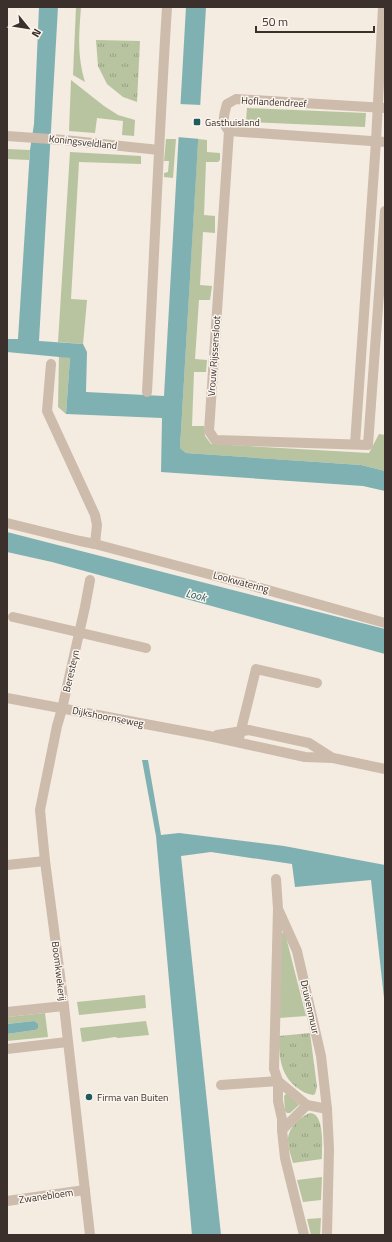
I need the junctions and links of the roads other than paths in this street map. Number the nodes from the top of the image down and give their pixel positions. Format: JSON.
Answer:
{"nodes":[{"id":1,"x":167,"y":7,"type":"edge"},
{"id":2,"x":383,"y":7,"type":"edge"},
{"id":3,"x":381,"y":108,"type":"edge"},
{"id":4,"x":229,"y":131,"type":"junction"},
{"id":5,"x":7,"y":136,"type":"edge"},
{"id":6,"x":380,"y":141,"type":"edge"},
{"id":7,"x":159,"y":150,"type":"junction"},
{"id":8,"x":385,"y":211,"type":"edge"},
{"id":9,"x":51,"y":364,"type":"dead end"},
{"id":10,"x":147,"y":392,"type":"dead end"},
{"id":11,"x":355,"y":444,"type":"junction"},
{"id":12,"x":7,"y":523,"type":"edge"},
{"id":13,"x":96,"y":544,"type":"junction"},
{"id":14,"x":90,"y":580,"type":"dead end"},
{"id":15,"x":13,"y":617,"type":"dead end"},
{"id":16,"x":385,"y":623,"type":"edge"},
{"id":17,"x":80,"y":632,"type":"junction"},
{"id":18,"x":146,"y":648,"type":"dead end"},
{"id":19,"x":317,"y":684,"type":"dead end"},
{"id":20,"x":7,"y":698,"type":"edge"},
{"id":21,"x":62,"y":709,"type":"junction"},
{"id":22,"x":240,"y":732,"type":"junction"},
{"id":23,"x":209,"y":736,"type":"junction"},
{"id":24,"x":238,"y":742,"type":"junction"},
{"id":25,"x":332,"y":758,"type":"junction"},
{"id":26,"x":385,"y":769,"type":"edge"},
{"id":27,"x":45,"y":861,"type":"junction"},
{"id":28,"x":7,"y":865,"type":"edge"},
{"id":29,"x":276,"y":879,"type":"dead end"},
{"id":30,"x":278,"y":909,"type":"junction"},
{"id":31,"x":64,"y":1006,"type":"junction"},
{"id":32,"x":7,"y":1012,"type":"edge"},
{"id":33,"x":67,"y":1042,"type":"junction"},
{"id":34,"x":7,"y":1049,"type":"edge"},
{"id":35,"x":278,"y":1081,"type":"junction"},
{"id":36,"x":221,"y":1085,"type":"dead end"},
{"id":37,"x":307,"y":1105,"type":"junction"},
{"id":38,"x":327,"y":1109,"type":"junction"},
{"id":39,"x":282,"y":1130,"type":"junction"},
{"id":40,"x":85,"y":1190,"type":"junction"},
{"id":41,"x":7,"y":1201,"type":"edge"},
{"id":42,"x":90,"y":1235,"type":"edge"},
{"id":43,"x":304,"y":1235,"type":"edge"},
{"id":44,"x":327,"y":1235,"type":"edge"}],
"edges":[{"from":1,"to":7,"type":"street"},
{"from":2,"to":3,"type":"street"},
{"from":3,"to":4,"type":"street","name":"Hoflandendreef"},
{"from":3,"to":6,"type":"street"},
{"from":4,"to":6,"type":"street"},
{"from":4,"to":11,"type":"street","name":"Vrouw Rijssensloot"},
{"from":5,"to":7,"type":"street","name":"Koningsveldland"},
{"from":6,"to":11,"type":"street"},
{"from":7,"to":10,"type":"street"},
{"from":8,"to":11,"type":"street","name":"Vrouw Rijssensloot"},
{"from":9,"to":13,"type":"street"},
{"from":12,"to":13,"type":"street","name":"Lookwatering"},
{"from":13,"to":16,"type":"street","name":"Lookwatering"},
{"from":14,"to":17,"type":"street","name":"Beresteyn"},
{"from":15,"to":17,"type":"street"},
{"from":17,"to":18,"type":"street"},
{"from":17,"to":21,"type":"street","name":"Beresteyn"},
{"from":19,"to":22,"type":"street"},
{"from":20,"to":21,"type":"street","name":"Dijkshoornseweg"},
{"from":21,"to":23,"type":"street","name":"Dijkshoornseweg"},
{"from":21,"to":27,"type":"street","name":"Boomkwekerij"},
{"from":22,"to":23,"type":"street","name":"Dijkshoornseweg"},
{"from":22,"to":24,"type":"street"},
{"from":22,"to":25,"type":"street","name":"Dijkshoornseweg"},
{"from":23,"to":24,"type":"street","name":"Dijkshoornseweg"},
{"from":24,"to":25,"type":"street","name":"Dijkshoornseweg"},
{"from":25,"to":26,"type":"street","name":"Dijkshoornseweg"},
{"from":27,"to":28,"type":"street"},
{"from":27,"to":31,"type":"street","name":"Boomkwekerij"},
{"from":29,"to":30,"type":"street","name":"Druivenmuur"},
{"from":30,"to":35,"type":"street","name":"Druivenmuur"},
{"from":30,"to":38,"type":"street","name":"Druivenmuur"},
{"from":31,"to":32,"type":"street"},
{"from":31,"to":33,"type":"street","name":"Boomkwekerij"},
{"from":33,"to":34,"type":"street"},
{"from":33,"to":40,"type":"street","name":"Boomkwekerij"},
{"from":35,"to":36,"type":"street"},
{"from":35,"to":37,"type":"street"},
{"from":35,"to":39,"type":"street","name":"Druivenmuur"},
{"from":37,"to":38,"type":"street"},
{"from":37,"to":39,"type":"street"},
{"from":38,"to":44,"type":"street","name":"Druivenmuur"},
{"from":39,"to":43,"type":"street","name":"Druivenmuur"},
{"from":40,"to":41,"type":"street","name":"Zwanebloem"},
{"from":40,"to":42,"type":"street","name":"Boomkwekerij"}]}
